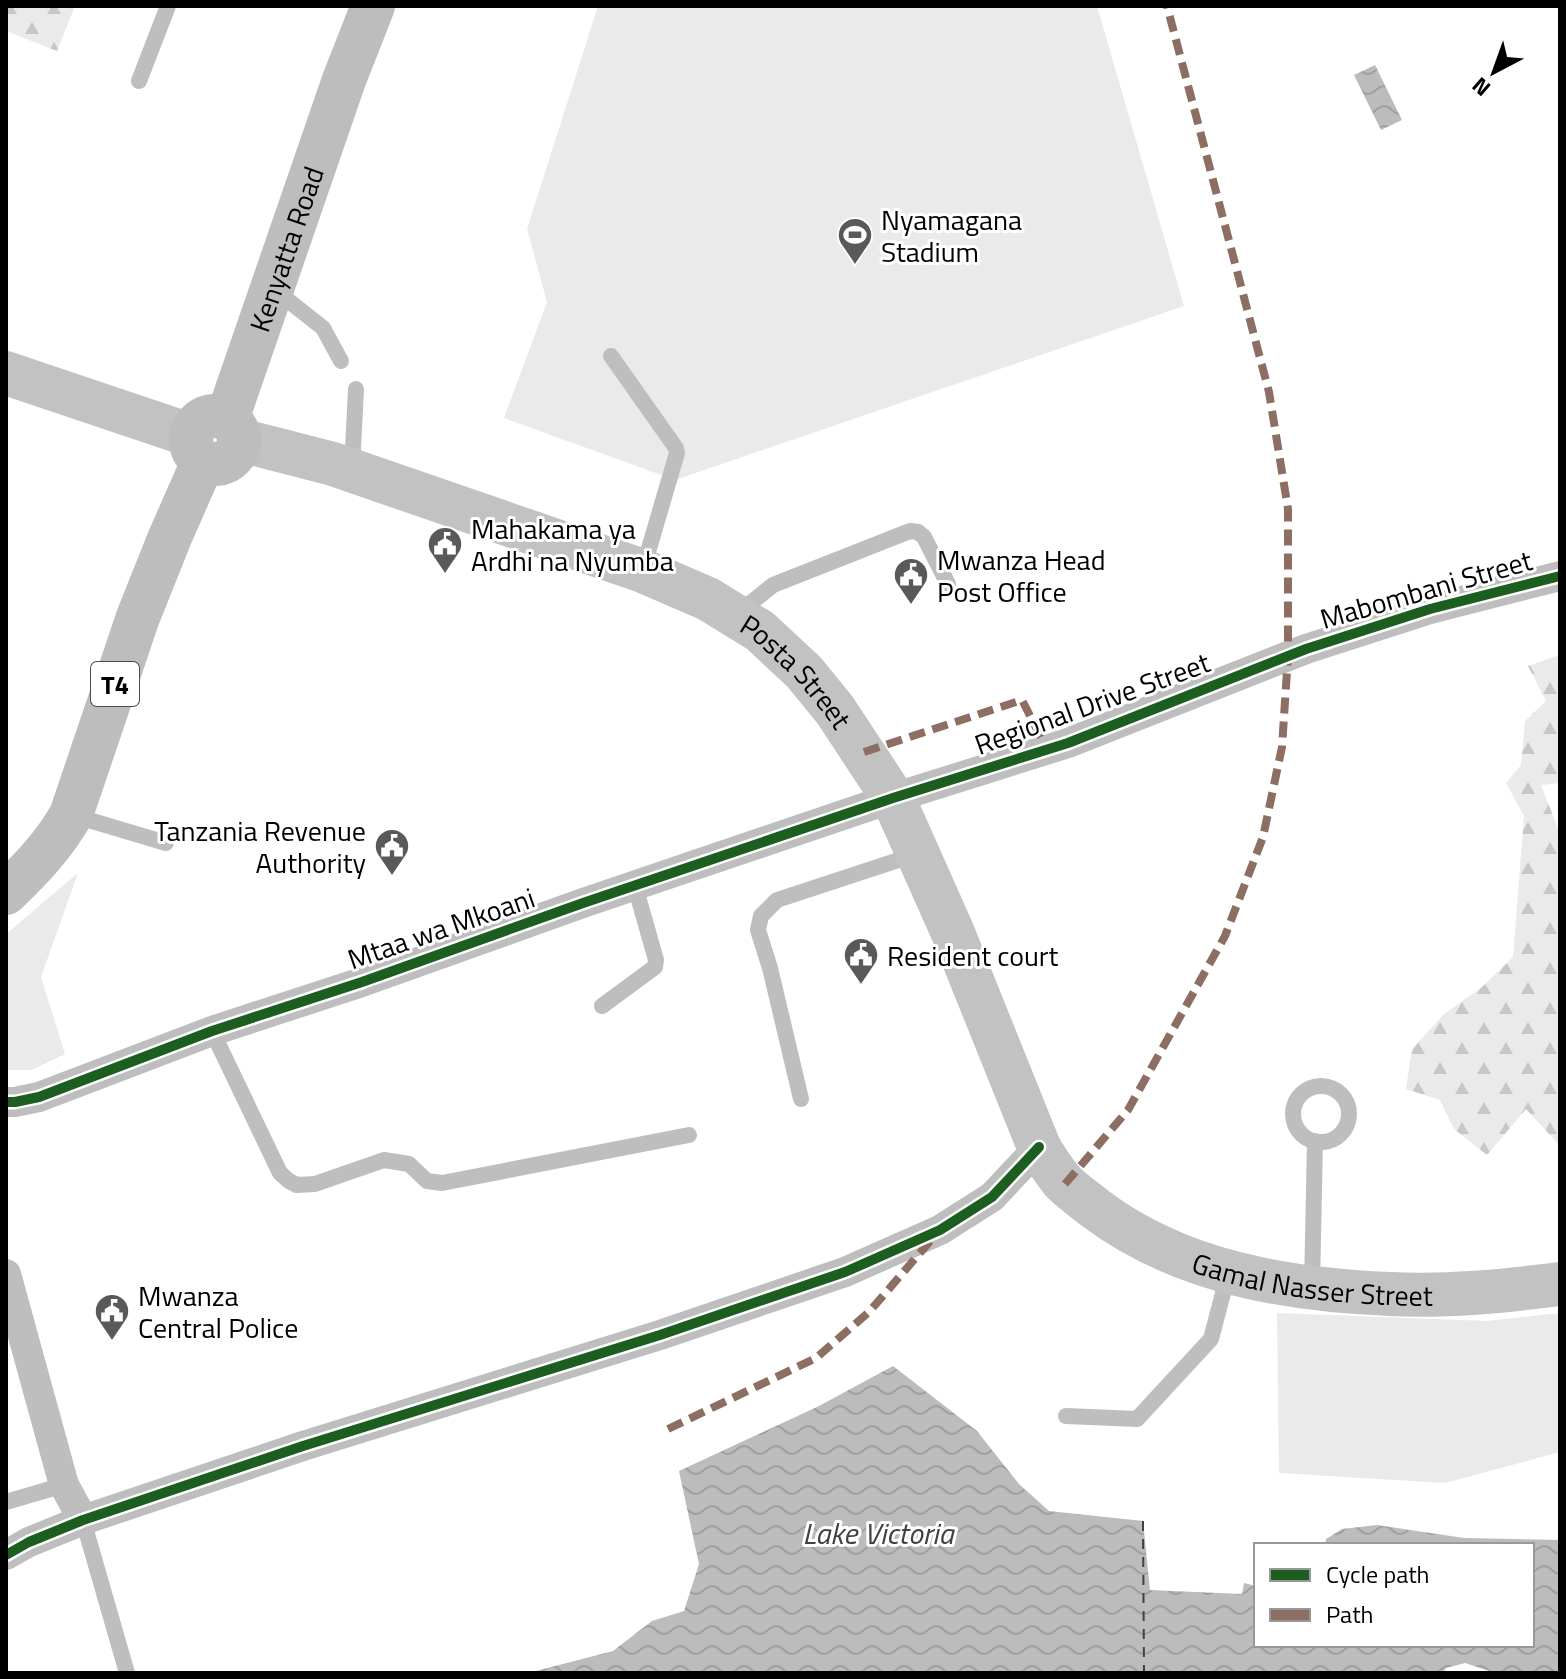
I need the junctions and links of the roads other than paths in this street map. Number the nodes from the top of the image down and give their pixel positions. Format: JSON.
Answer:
{"nodes":[{"id":1,"x":168,"y":6,"type":"edge"},
{"id":2,"x":351,"y":6,"type":"edge"},
{"id":3,"x":373,"y":6,"type":"edge"},
{"id":4,"x":344,"y":80,"type":"junction"},
{"id":5,"x":139,"y":81,"type":"dead end"},
{"id":6,"x":273,"y":288,"type":"junction"},
{"id":7,"x":611,"y":356,"type":"dead end"},
{"id":8,"x":341,"y":361,"type":"dead end"},
{"id":9,"x":6,"y":373,"type":"edge"},
{"id":10,"x":356,"y":389,"type":"dead end"},
{"id":11,"x":215,"y":439,"type":"junction"},
{"id":12,"x":352,"y":470,"type":"junction"},
{"id":13,"x":643,"y":571,"type":"junction"},
{"id":14,"x":1560,"y":576,"type":"edge"},
{"id":15,"x":948,"y":584,"type":"dead end"},
{"id":16,"x":735,"y":616,"type":"junction"},
{"id":17,"x":1306,"y":649,"type":"joint"},
{"id":18,"x":893,"y":798,"type":"junction"},
{"id":19,"x":71,"y":815,"type":"junction"},
{"id":20,"x":166,"y":843,"type":"dead end"},
{"id":21,"x":919,"y":854,"type":"junction"},
{"id":22,"x":635,"y":886,"type":"junction"},
{"id":23,"x":6,"y":893,"type":"edge"},
{"id":24,"x":602,"y":1006,"type":"dead end"},
{"id":25,"x":212,"y":1031,"type":"junction"},
{"id":26,"x":801,"y":1099,"type":"dead end"},
{"id":27,"x":6,"y":1102,"type":"edge"},
{"id":28,"x":689,"y":1135,"type":"dead end"},
{"id":29,"x":1315,"y":1141,"type":"dead end"},
{"id":30,"x":1039,"y":1147,"type":"junction"},
{"id":31,"x":1084,"y":1200,"type":"joint"},
{"id":32,"x":1228,"y":1272,"type":"junction"},
{"id":33,"x":7,"y":1284,"type":"edge"},
{"id":34,"x":1560,"y":1284,"type":"edge"},
{"id":35,"x":1312,"y":1288,"type":"junction"},
{"id":36,"x":1066,"y":1416,"type":"dead end"},
{"id":37,"x":64,"y":1485,"type":"junction"},
{"id":38,"x":6,"y":1502,"type":"edge"},
{"id":39,"x":83,"y":1520,"type":"junction"},
{"id":40,"x":6,"y":1555,"type":"edge"},
{"id":41,"x":127,"y":1673,"type":"edge"}],
"edges":[{"from":1,"to":5,"type":"lane"},
{"from":2,"to":4,"type":"highway","name":"Kenyatta Road","number":"T4"},
{"from":3,"to":4,"type":"highway","name":"Kenyatta Road","number":"T4"},
{"from":4,"to":6,"type":"highway","name":"Kenyatta Road","number":"T4"},
{"from":6,"to":8,"type":"lane"},
{"from":6,"to":11,"type":"highway","name":"Kenyatta Road","number":"T4"},
{"from":7,"to":13,"type":"lane"},
{"from":9,"to":11,"type":"main road","name":"Posta Street"},
{"from":10,"to":12,"type":"lane"},
{"from":11,"to":12,"type":"main road","name":"Posta Street"},
{"from":11,"to":19,"type":"highway","name":"Kenyatta Road","number":"T4"},
{"from":12,"to":13,"type":"main road","name":"Posta Street"},
{"from":13,"to":16,"type":"main road","name":"Posta Street"},
{"from":14,"to":17,"type":"street","name":"Mabombani Street"},
{"from":15,"to":16,"type":"lane"},
{"from":16,"to":18,"type":"main road","name":"Posta Street"},
{"from":17,"to":18,"type":"street","name":"Regional Drive Street"},
{"from":18,"to":21,"type":"main road","name":"Posta Street"},
{"from":18,"to":22,"type":"street","name":"Mtaa wa Mkoani"},
{"from":19,"to":20,"type":"lane"},
{"from":19,"to":23,"type":"highway","name":"Kenyatta Road","number":"T4"},
{"from":21,"to":26,"type":"lane"},
{"from":21,"to":30,"type":"main road","name":"Posta Street"},
{"from":22,"to":24,"type":"lane"},
{"from":22,"to":25,"type":"street","name":"Mtaa wa Mkoani"},
{"from":25,"to":27,"type":"street","name":"Mtaa wa Mkoani"},
{"from":25,"to":28,"type":"lane"},
{"from":29,"to":35,"type":"lane"},
{"from":30,"to":31,"type":"main road","name":"Posta Street"},
{"from":30,"to":39,"type":"street"},
{"from":31,"to":32,"type":"main road","name":"Gamal Nasser Street"},
{"from":32,"to":35,"type":"main road","name":"Gamal Nasser Street"},
{"from":32,"to":36,"type":"lane"},
{"from":33,"to":37,"type":"street"},
{"from":34,"to":35,"type":"main road","name":"Gamal Nasser Street"},
{"from":37,"to":38,"type":"lane"},
{"from":37,"to":39,"type":"street"},
{"from":39,"to":40,"type":"street"},
{"from":39,"to":41,"type":"lane"}]}
